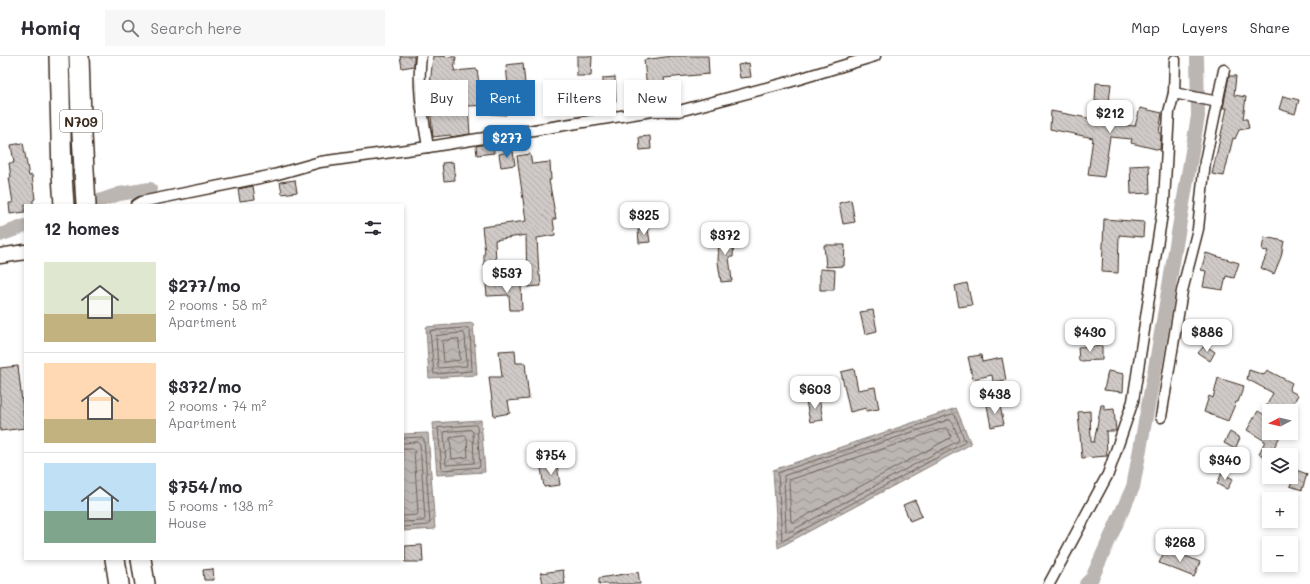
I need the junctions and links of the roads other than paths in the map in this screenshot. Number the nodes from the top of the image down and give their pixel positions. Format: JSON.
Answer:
{"nodes":[{"id":1,"x":59,"y":56,"type":"edge"},
{"id":2,"x":79,"y":56,"type":"edge"},
{"id":3,"x":422,"y":56,"type":"edge"},
{"id":4,"x":875,"y":56,"type":"edge"},
{"id":5,"x":1175,"y":60,"type":"dead end"},
{"id":6,"x":1224,"y":70,"type":"dead end"},
{"id":7,"x":1174,"y":93,"type":"junction"},
{"id":8,"x":1218,"y":102,"type":"junction"},
{"id":9,"x":428,"y":147,"type":"junction"},
{"id":10,"x":64,"y":204,"type":"edge"},
{"id":11,"x":86,"y":204,"type":"edge"},
{"id":12,"x":138,"y":204,"type":"edge"},
{"id":13,"x":24,"y":252,"type":"edge"},
{"id":14,"x":0,"y":256,"type":"edge"},
{"id":15,"x":1161,"y":417,"type":"dead end"},
{"id":16,"x":115,"y":560,"type":"edge"},
{"id":17,"x":141,"y":560,"type":"edge"},
{"id":18,"x":119,"y":584,"type":"edge"},
{"id":19,"x":145,"y":584,"type":"edge"},
{"id":20,"x":1049,"y":584,"type":"edge"}],
"edges":[{"from":1,"to":10,"type":"highway","number":"N709"},
{"from":2,"to":11,"type":"highway","number":"N709"},
{"from":3,"to":9,"type":"street"},
{"from":4,"to":9,"type":"street"},
{"from":5,"to":7,"type":"street"},
{"from":6,"to":8,"type":"street"},
{"from":7,"to":8,"type":"street"},
{"from":7,"to":20,"type":"street"},
{"from":8,"to":15,"type":"street"},
{"from":9,"to":12,"type":"street"},
{"from":13,"to":14,"type":"street"},
{"from":16,"to":18,"type":"highway"},
{"from":17,"to":19,"type":"highway"}]}
